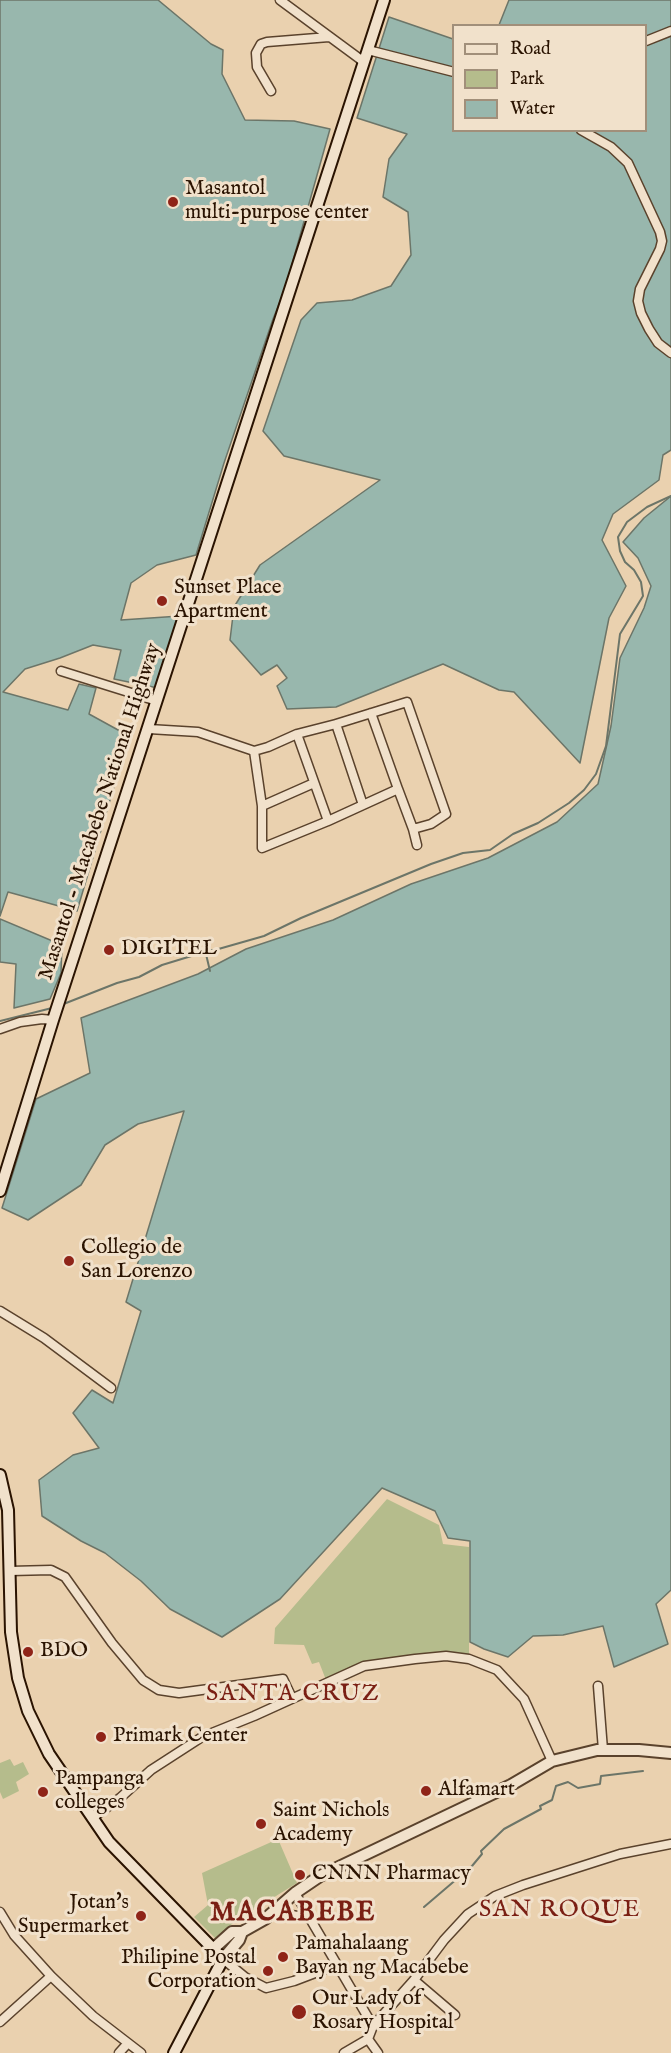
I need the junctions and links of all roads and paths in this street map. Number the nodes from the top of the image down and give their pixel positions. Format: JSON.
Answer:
{"nodes":[{"id":1,"x":280,"y":0,"type":"edge"},
{"id":2,"x":384,"y":0,"type":"edge"},
{"id":3,"x":671,"y":30,"type":"edge"},
{"id":4,"x":329,"y":37,"type":"junction"},
{"id":5,"x":647,"y":40,"type":"edge"},
{"id":6,"x":368,"y":50,"type":"junction"},
{"id":7,"x":364,"y":62,"type":"junction"},
{"id":8,"x":452,"y":72,"type":"edge"},
{"id":9,"x":271,"y":91,"type":"dead end"},
{"id":10,"x":585,"y":132,"type":"edge"},
{"id":11,"x":671,"y":353,"type":"edge"},
{"id":12,"x":61,"y":670,"type":"dead end"},
{"id":13,"x":157,"y":701,"type":"junction"},
{"id":14,"x":371,"y":713,"type":"junction"},
{"id":15,"x":336,"y":724,"type":"junction"},
{"id":16,"x":148,"y":729,"type":"junction"},
{"id":17,"x":297,"y":734,"type":"junction"},
{"id":18,"x":254,"y":751,"type":"junction"},
{"id":19,"x":314,"y":783,"type":"junction"},
{"id":20,"x":398,"y":789,"type":"junction"},
{"id":21,"x":363,"y":805,"type":"junction"},
{"id":22,"x":262,"y":806,"type":"junction"},
{"id":23,"x":328,"y":821,"type":"junction"},
{"id":24,"x":413,"y":829,"type":"junction"},
{"id":25,"x":417,"y":845,"type":"dead end"},
{"id":26,"x":54,"y":1018,"type":"junction"},
{"id":27,"x":0,"y":1029,"type":"edge"},
{"id":28,"x":0,"y":1191,"type":"edge"},
{"id":29,"x":0,"y":1311,"type":"edge"},
{"id":30,"x":111,"y":1388,"type":"dead end"},
{"id":31,"x":0,"y":1475,"type":"edge"},
{"id":32,"x":6,"y":1563,"type":"edge"},
{"id":33,"x":598,"y":1686,"type":"dead end"},
{"id":34,"x":292,"y":1698,"type":"junction"},
{"id":35,"x":603,"y":1750,"type":"junction"},
{"id":36,"x":671,"y":1753,"type":"edge"},
{"id":37,"x":552,"y":1761,"type":"junction"},
{"id":38,"x":92,"y":1818,"type":"junction"},
{"id":39,"x":671,"y":1844,"type":"edge"},
{"id":40,"x":295,"y":1893,"type":"junction"},
{"id":41,"x":0,"y":1912,"type":"edge"},
{"id":42,"x":274,"y":1912,"type":"junction"},
{"id":43,"x":309,"y":1918,"type":"junction"},
{"id":44,"x":242,"y":1932,"type":"junction"},
{"id":45,"x":213,"y":1949,"type":"junction"},
{"id":46,"x":223,"y":1959,"type":"junction"},
{"id":47,"x":336,"y":1965,"type":"junction"},
{"id":48,"x":51,"y":1976,"type":"junction"},
{"id":49,"x":414,"y":1980,"type":"junction"},
{"id":50,"x":455,"y":2015,"type":"dead end"},
{"id":51,"x":2,"y":2016,"type":"edge"},
{"id":52,"x":373,"y":2026,"type":"junction"},
{"id":53,"x":368,"y":2039,"type":"junction"},
{"id":54,"x":128,"y":2043,"type":"junction"},
{"id":55,"x":119,"y":2053,"type":"edge"},
{"id":56,"x":141,"y":2053,"type":"edge"},
{"id":57,"x":174,"y":2053,"type":"edge"},
{"id":58,"x":344,"y":2053,"type":"edge"},
{"id":59,"x":378,"y":2053,"type":"edge"}],
"edges":[{"from":1,"to":4,"type":"street"},
{"from":2,"to":6,"type":"main road","name":"Masantol - Macabebe National Highway"},
{"from":3,"to":5,"type":"street"},
{"from":4,"to":7,"type":"street"},
{"from":4,"to":9,"type":"street"},
{"from":6,"to":7,"type":"main road","name":"Masantol - Macabebe National Highway"},
{"from":6,"to":8,"type":"street"},
{"from":7,"to":13,"type":"main road","name":"Masantol - Macabebe National Highway"},
{"from":10,"to":11,"type":"street"},
{"from":12,"to":13,"type":"street"},
{"from":13,"to":16,"type":"main road","name":"Masantol - Macabebe National Highway"},
{"from":14,"to":15,"type":"street"},
{"from":14,"to":20,"type":"street"},
{"from":14,"to":24,"type":"street"},
{"from":15,"to":17,"type":"street"},
{"from":15,"to":21,"type":"street"},
{"from":16,"to":18,"type":"street"},
{"from":16,"to":26,"type":"main road","name":"Masantol - Macabebe National Highway"},
{"from":17,"to":18,"type":"street"},
{"from":17,"to":19,"type":"street"},
{"from":18,"to":22,"type":"street"},
{"from":19,"to":22,"type":"street"},
{"from":19,"to":23,"type":"street"},
{"from":20,"to":21,"type":"street"},
{"from":20,"to":24,"type":"street"},
{"from":21,"to":23,"type":"street"},
{"from":22,"to":23,"type":"street"},
{"from":24,"to":25,"type":"street"},
{"from":26,"to":27,"type":"street"},
{"from":26,"to":28,"type":"main road","name":"Masantol - Macabebe National Highway"},
{"from":29,"to":30,"type":"street"},
{"from":31,"to":32,"type":"main road"},
{"from":32,"to":34,"type":"street"},
{"from":32,"to":38,"type":"main road"},
{"from":33,"to":35,"type":"street"},
{"from":34,"to":37,"type":"street"},
{"from":34,"to":38,"type":"street"},
{"from":35,"to":36,"type":"main road"},
{"from":35,"to":37,"type":"main road"},
{"from":37,"to":40,"type":"main road"},
{"from":38,"to":45,"type":"main road"},
{"from":39,"to":49,"type":"street"},
{"from":40,"to":42,"type":"main road"},
{"from":40,"to":43,"type":"street"},
{"from":41,"to":48,"type":"street"},
{"from":42,"to":43,"type":"street"},
{"from":42,"to":44,"type":"main road"},
{"from":43,"to":47,"type":"street"},
{"from":44,"to":45,"type":"main road"},
{"from":44,"to":46,"type":"main road"},
{"from":45,"to":46,"type":"main road"},
{"from":46,"to":47,"type":"street"},
{"from":46,"to":57,"type":"main road"},
{"from":47,"to":52,"type":"street"},
{"from":48,"to":51,"type":"street"},
{"from":48,"to":54,"type":"street"},
{"from":49,"to":50,"type":"street"},
{"from":49,"to":52,"type":"street"},
{"from":52,"to":53,"type":"street"},
{"from":53,"to":58,"type":"street"},
{"from":53,"to":59,"type":"street"},
{"from":54,"to":55,"type":"street"},
{"from":54,"to":56,"type":"street"}]}
